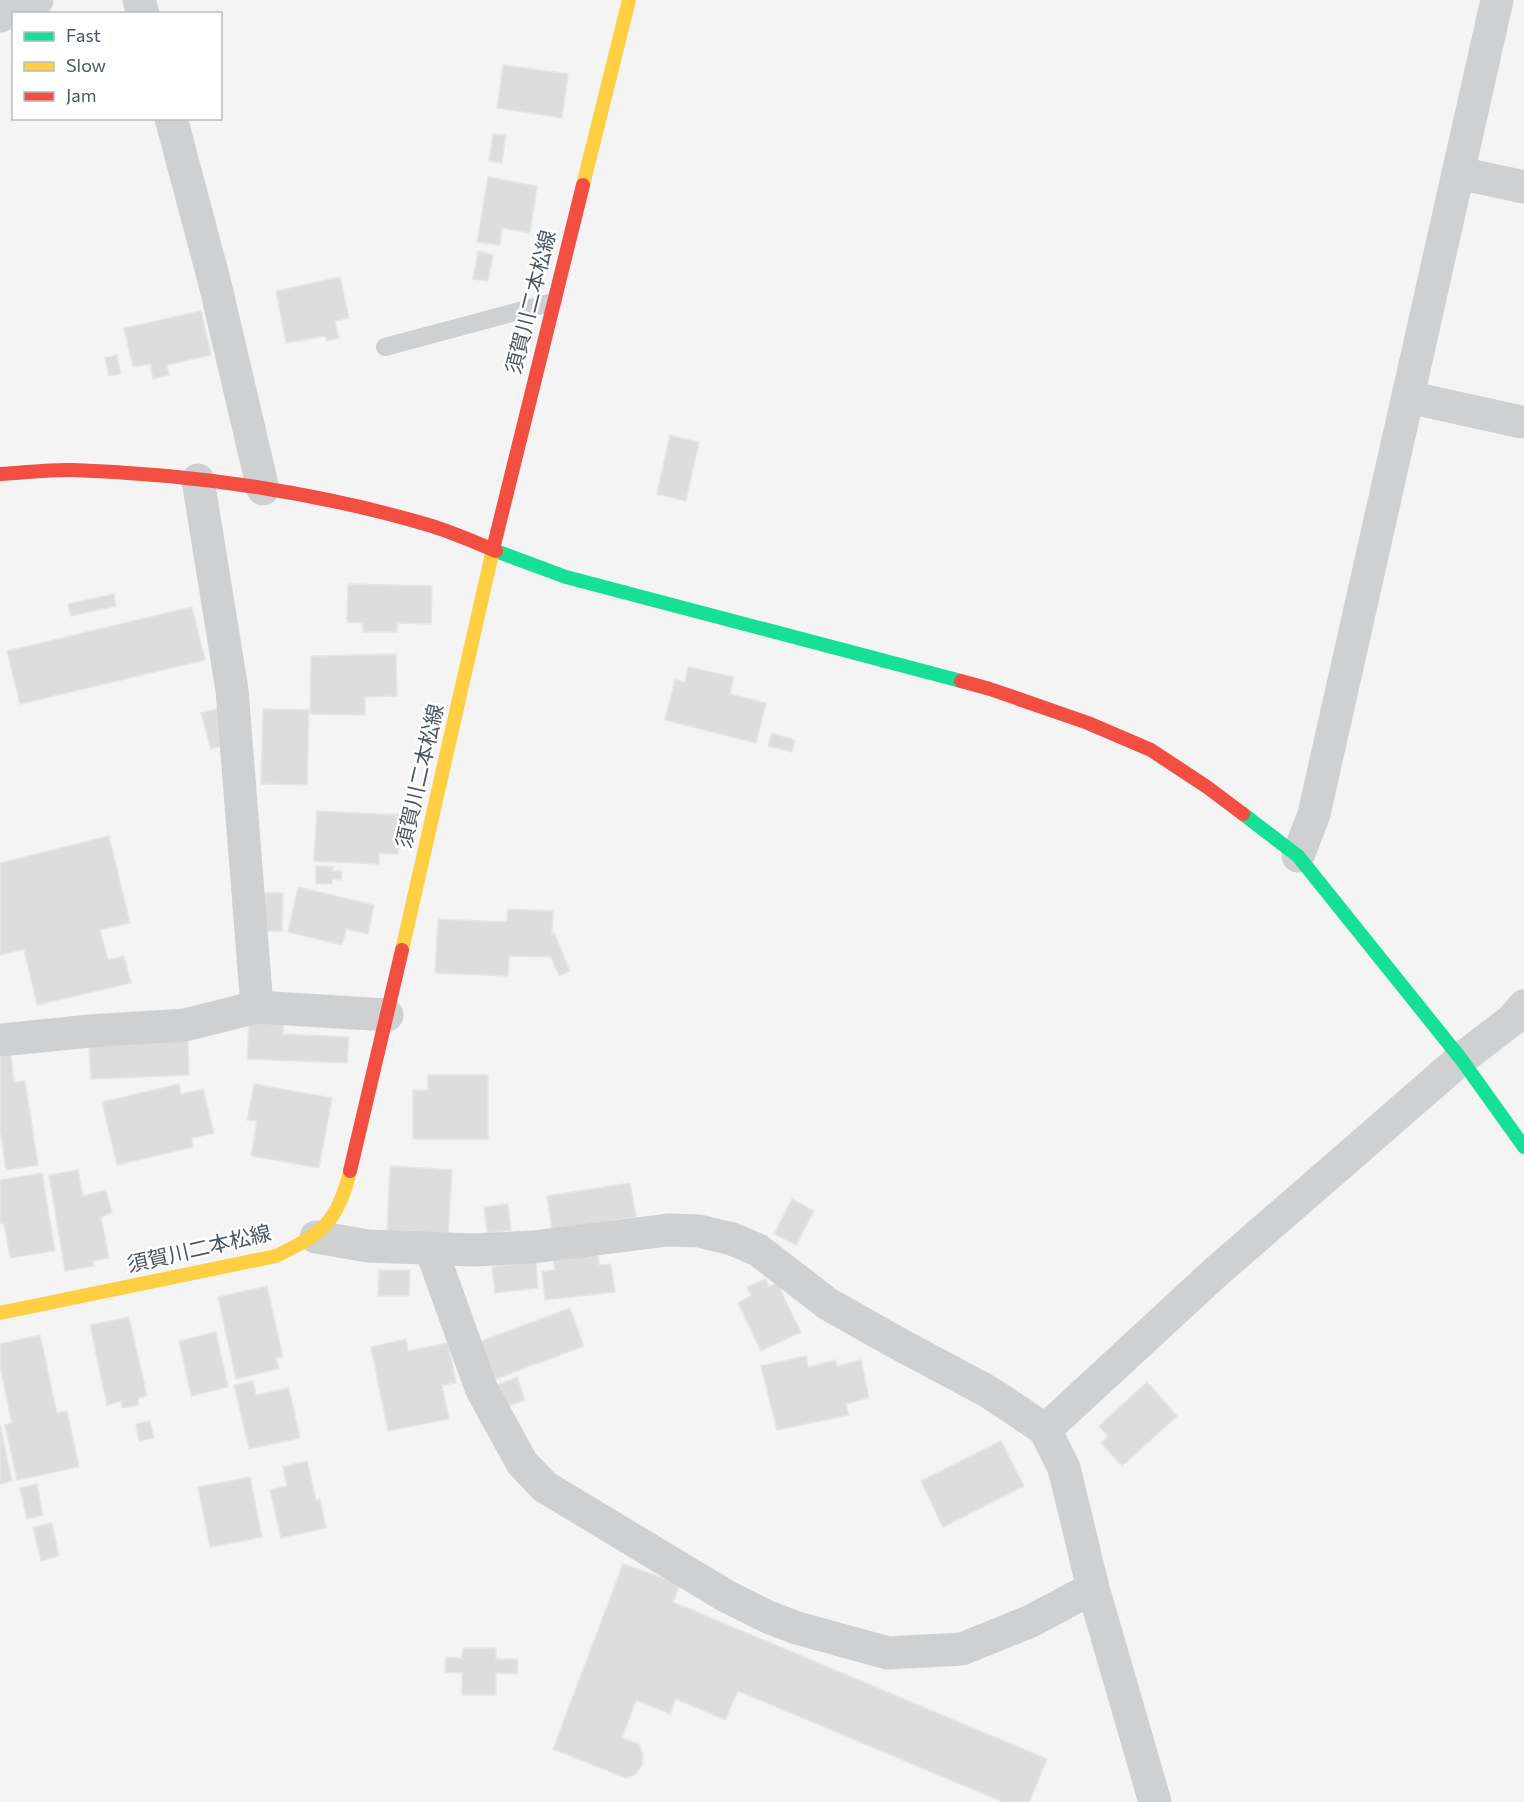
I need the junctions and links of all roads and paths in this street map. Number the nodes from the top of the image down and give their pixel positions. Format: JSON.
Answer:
{"nodes":[{"id":1,"x":37,"y":0,"type":"edge"},
{"id":2,"x":629,"y":0,"type":"edge"},
{"id":3,"x":1497,"y":0,"type":"edge"},
{"id":4,"x":0,"y":16,"type":"edge"},
{"id":5,"x":172,"y":120,"type":"edge"},
{"id":6,"x":1459,"y":173,"type":"junction"},
{"id":7,"x":1524,"y":187,"type":"edge"},
{"id":8,"x":553,"y":302,"type":"junction"},
{"id":9,"x":384,"y":347,"type":"dead end"},
{"id":10,"x":1408,"y":397,"type":"junction"},
{"id":11,"x":1521,"y":422,"type":"dead end"},
{"id":12,"x":0,"y":474,"type":"edge"},
{"id":13,"x":198,"y":480,"type":"junction"},
{"id":14,"x":263,"y":489,"type":"junction"},
{"id":15,"x":493,"y":550,"type":"junction"},
{"id":16,"x":1298,"y":856,"type":"junction"},
{"id":17,"x":1524,"y":1006,"type":"edge"},
{"id":18,"x":257,"y":1007,"type":"junction"},
{"id":19,"x":387,"y":1015,"type":"junction"},
{"id":20,"x":0,"y":1040,"type":"edge"},
{"id":21,"x":1461,"y":1059,"type":"junction"},
{"id":22,"x":1524,"y":1147,"type":"edge"},
{"id":23,"x":316,"y":1237,"type":"junction"},
{"id":24,"x":431,"y":1249,"type":"junction"},
{"id":25,"x":0,"y":1313,"type":"edge"},
{"id":26,"x":1045,"y":1430,"type":"junction"},
{"id":27,"x":1093,"y":1588,"type":"junction"},
{"id":28,"x":1155,"y":1802,"type":"edge"}],
"edges":[{"from":1,"to":4,"type":"street"},
{"from":2,"to":8,"type":"street","name":"須賀川二本松線"},
{"from":3,"to":6,"type":"street"},
{"from":5,"to":14,"type":"street"},
{"from":6,"to":7,"type":"street"},
{"from":6,"to":10,"type":"street"},
{"from":8,"to":9,"type":"lane"},
{"from":8,"to":15,"type":"street","name":"須賀川二本松線"},
{"from":10,"to":11,"type":"street"},
{"from":10,"to":16,"type":"street"},
{"from":12,"to":13,"type":"street"},
{"from":13,"to":14,"type":"street"},
{"from":13,"to":18,"type":"street"},
{"from":14,"to":15,"type":"street"},
{"from":15,"to":16,"type":"street"},
{"from":15,"to":19,"type":"street","name":"須賀川二本松線"},
{"from":16,"to":21,"type":"street"},
{"from":17,"to":21,"type":"street"},
{"from":18,"to":19,"type":"street"},
{"from":18,"to":20,"type":"street"},
{"from":19,"to":23,"type":"street","name":"須賀川二本松線"},
{"from":21,"to":22,"type":"street"},
{"from":21,"to":26,"type":"street"},
{"from":23,"to":24,"type":"street"},
{"from":23,"to":25,"type":"street","name":"須賀川二本松線"},
{"from":24,"to":26,"type":"street"},
{"from":24,"to":27,"type":"street"},
{"from":26,"to":27,"type":"street"},
{"from":27,"to":28,"type":"street"}]}
